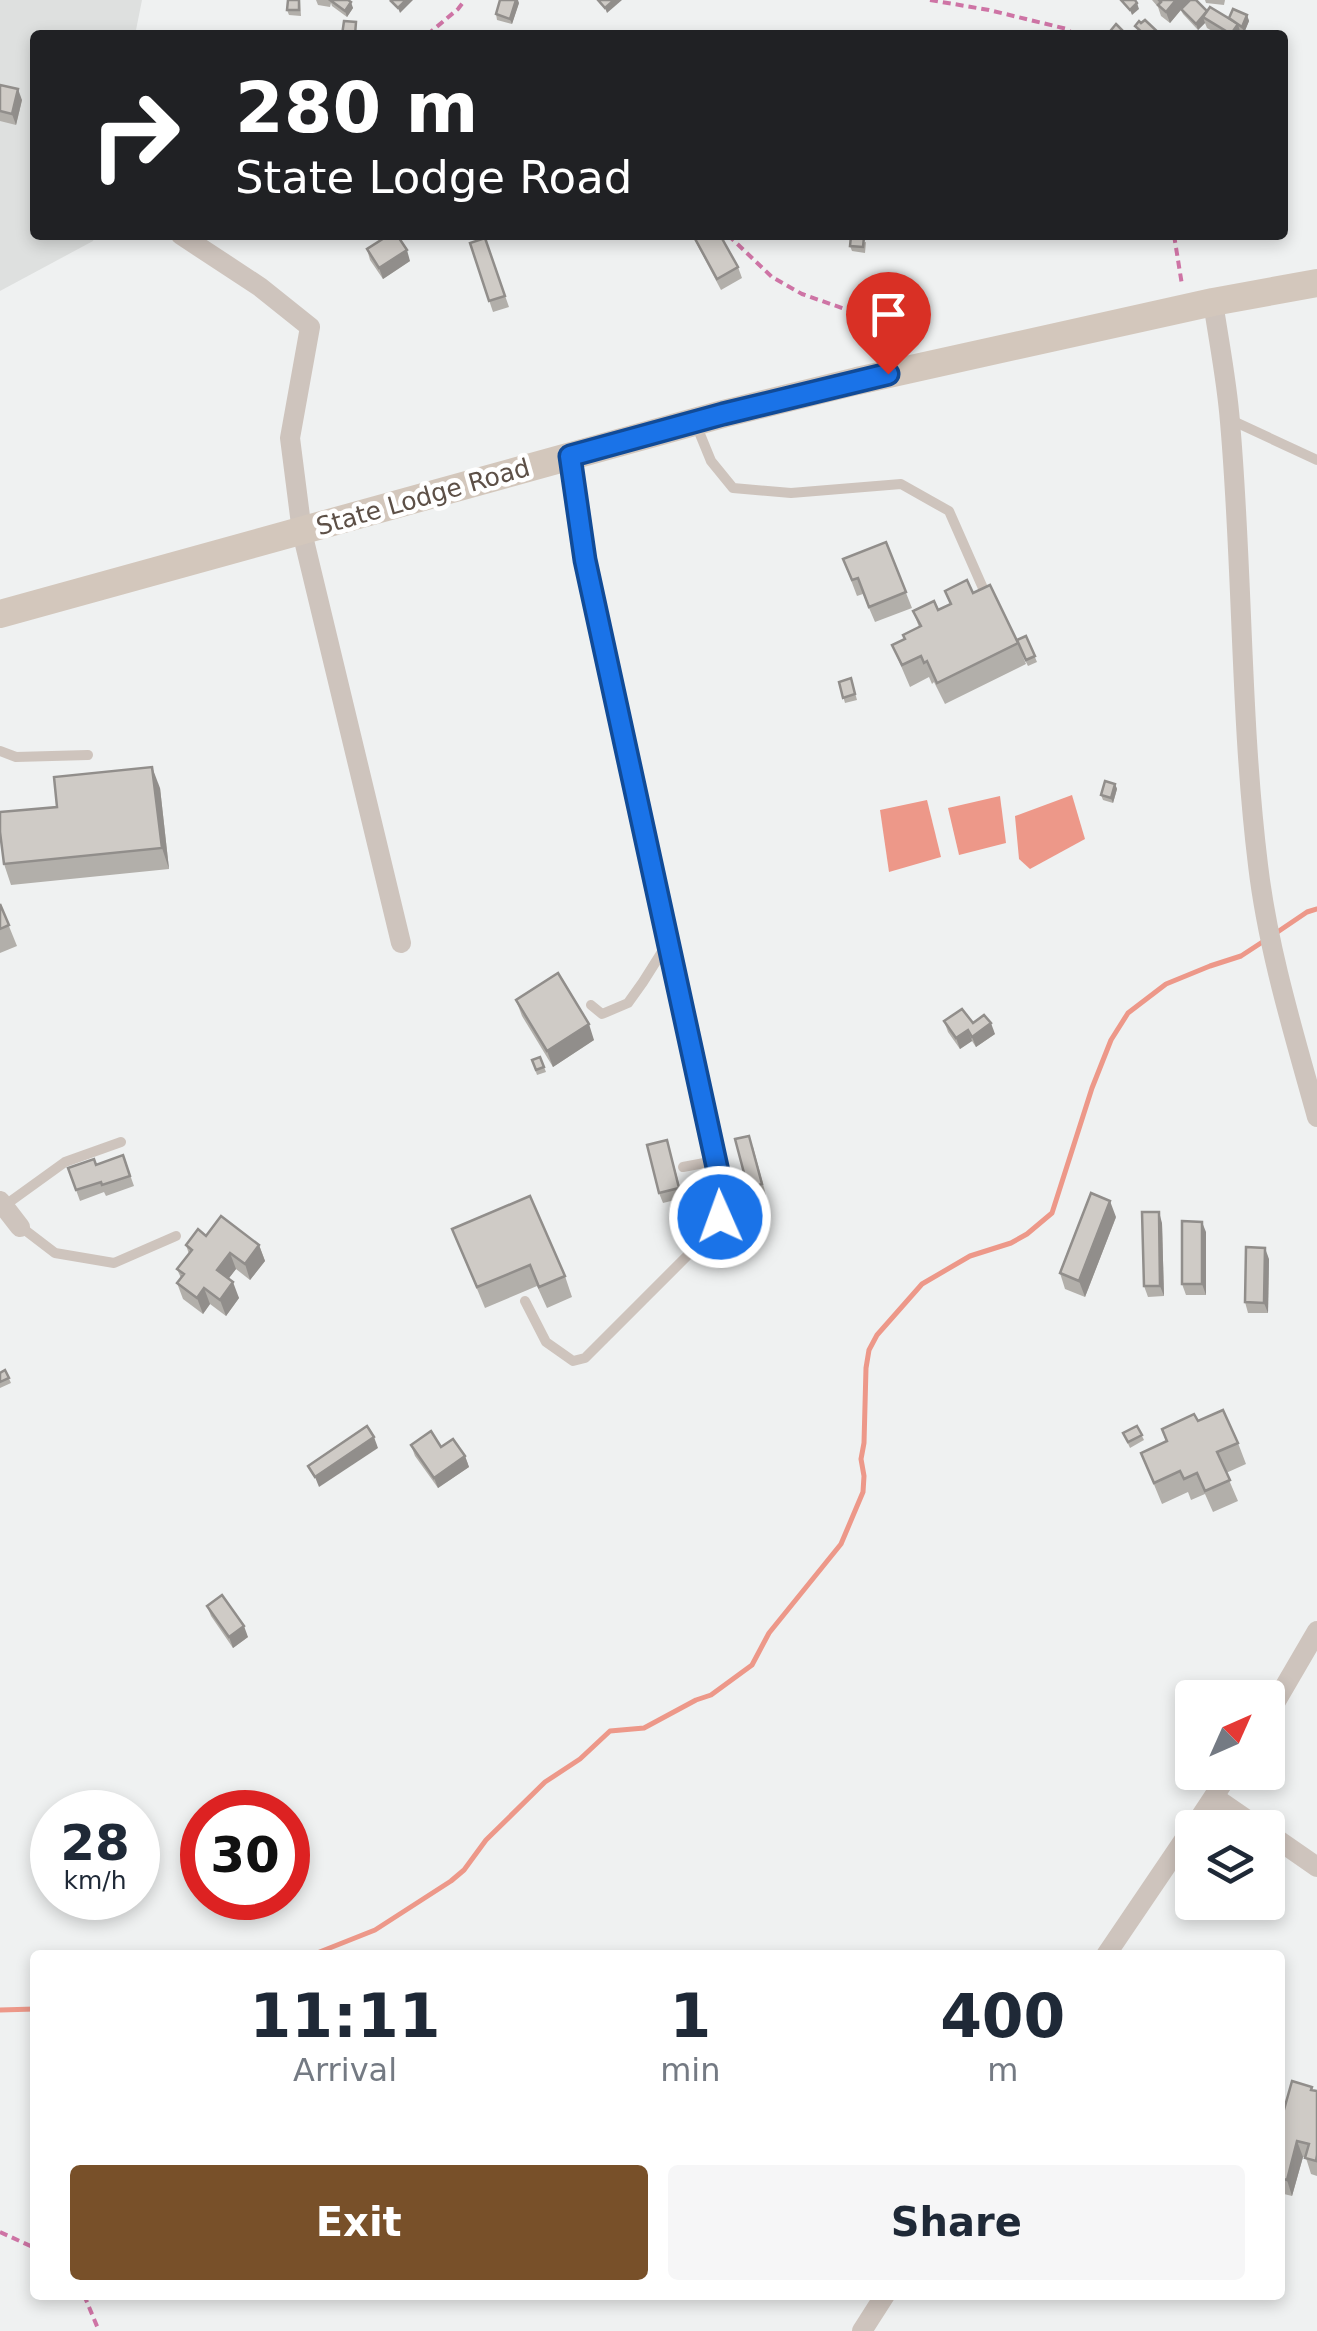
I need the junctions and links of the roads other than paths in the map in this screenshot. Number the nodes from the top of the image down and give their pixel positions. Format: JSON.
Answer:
{"nodes":[{"id":1,"x":189,"y":240,"type":"edge"},
{"id":2,"x":1317,"y":283,"type":"edge"},
{"id":3,"x":1199,"y":305,"type":"junction"},
{"id":4,"x":1230,"y":420,"type":"junction"},
{"id":5,"x":694,"y":422,"type":"junction"},
{"id":6,"x":570,"y":456,"type":"junction"},
{"id":7,"x":1317,"y":460,"type":"edge"},
{"id":8,"x":302,"y":532,"type":"junction"},
{"id":9,"x":986,"y":595,"type":"edge"},
{"id":10,"x":0,"y":614,"type":"edge"},
{"id":11,"x":0,"y":752,"type":"edge"},
{"id":12,"x":88,"y":755,"type":"dead end"},
{"id":13,"x":401,"y":942,"type":"dead end"},
{"id":14,"x":667,"y":943,"type":"junction"},
{"id":15,"x":592,"y":1005,"type":"dead end"},
{"id":16,"x":1317,"y":1117,"type":"edge"},
{"id":17,"x":120,"y":1142,"type":"dead end"},
{"id":18,"x":716,"y":1160,"type":"junction"},
{"id":19,"x":683,"y":1167,"type":"dead end"},
{"id":20,"x":2,"y":1204,"type":"edge"},
{"id":21,"x":20,"y":1226,"type":"joint"},
{"id":22,"x":709,"y":1234,"type":"joint"},
{"id":23,"x":176,"y":1236,"type":"dead end"},
{"id":24,"x":525,"y":1301,"type":"dead end"},
{"id":25,"x":1317,"y":1632,"type":"edge"},
{"id":26,"x":1285,"y":1686,"type":"edge"},
{"id":27,"x":1218,"y":1790,"type":"edge"},
{"id":28,"x":1214,"y":1797,"type":"junction"},
{"id":29,"x":1205,"y":1810,"type":"edge"},
{"id":30,"x":1232,"y":1810,"type":"edge"},
{"id":31,"x":1285,"y":1845,"type":"edge"},
{"id":32,"x":1175,"y":1854,"type":"edge"},
{"id":33,"x":1317,"y":1867,"type":"edge"},
{"id":34,"x":1109,"y":1950,"type":"edge"},
{"id":35,"x":882,"y":2300,"type":"edge"},
{"id":36,"x":862,"y":2331,"type":"edge"}],
"edges":[{"from":1,"to":8,"type":"street"},
{"from":2,"to":3,"type":"street","name":"State Lodge Road"},
{"from":3,"to":4,"type":"street"},
{"from":3,"to":5,"type":"street","name":"State Lodge Road"},
{"from":4,"to":7,"type":"lane"},
{"from":4,"to":16,"type":"street"},
{"from":5,"to":6,"type":"street","name":"State Lodge Road"},
{"from":5,"to":9,"type":"lane"},
{"from":6,"to":8,"type":"street","name":"State Lodge Road"},
{"from":6,"to":14,"type":"street"},
{"from":8,"to":10,"type":"street","name":"State Lodge Road"},
{"from":8,"to":13,"type":"street"},
{"from":11,"to":12,"type":"lane"},
{"from":14,"to":15,"type":"lane"},
{"from":14,"to":18,"type":"street"},
{"from":17,"to":20,"type":"lane"},
{"from":18,"to":19,"type":"lane"},
{"from":18,"to":22,"type":"street"},
{"from":20,"to":21,"type":"street"},
{"from":21,"to":23,"type":"lane"},
{"from":22,"to":24,"type":"lane"},
{"from":25,"to":26,"type":"street"},
{"from":27,"to":28,"type":"street"},
{"from":28,"to":29,"type":"street"},
{"from":28,"to":30,"type":"street"},
{"from":31,"to":33,"type":"street"},
{"from":32,"to":34,"type":"street"},
{"from":35,"to":36,"type":"street"}]}
